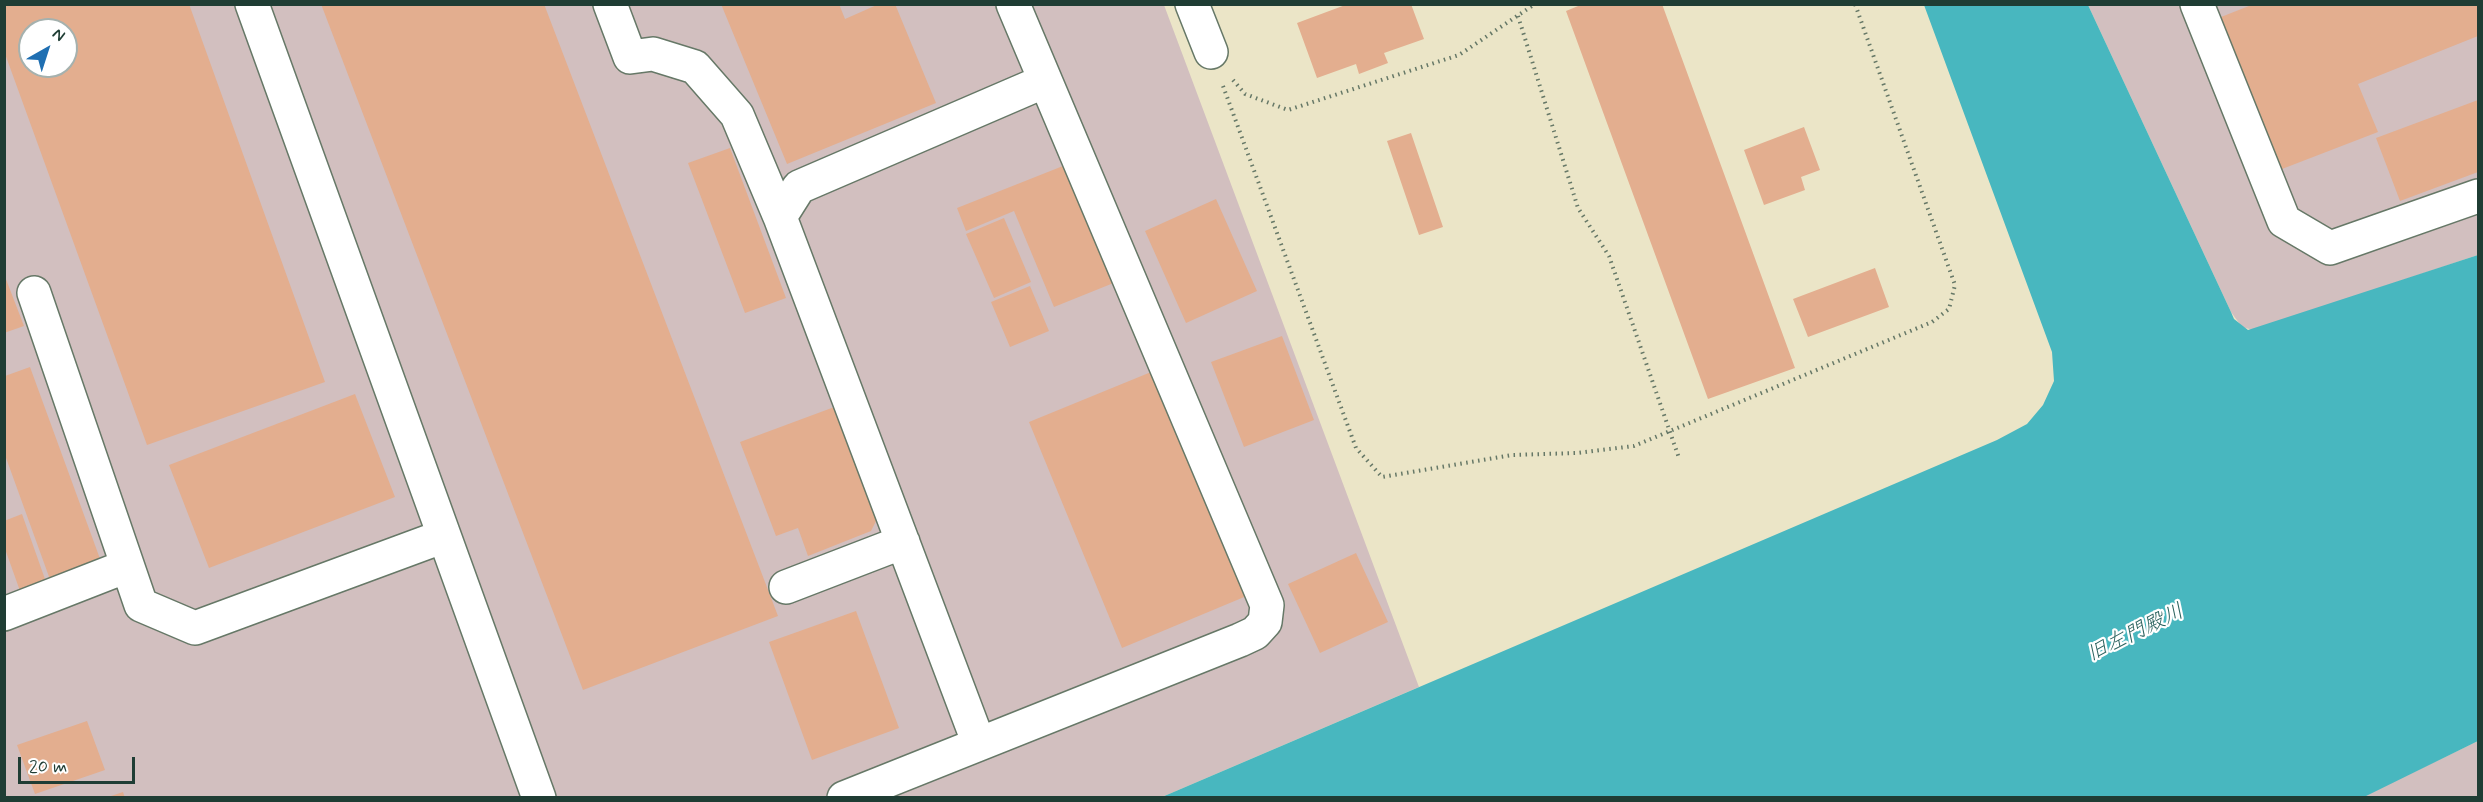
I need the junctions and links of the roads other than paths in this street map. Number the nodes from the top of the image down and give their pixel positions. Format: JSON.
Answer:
{"nodes":[{"id":1,"x":252,"y":4,"type":"edge"},
{"id":2,"x":610,"y":4,"type":"edge"},
{"id":3,"x":1014,"y":4,"type":"edge"},
{"id":4,"x":1192,"y":4,"type":"edge"},
{"id":5,"x":2197,"y":4,"type":"edge"},
{"id":6,"x":1211,"y":52,"type":"road end"},
{"id":7,"x":1045,"y":81,"type":"junction"},
{"id":8,"x":2478,"y":196,"type":"edge"},
{"id":9,"x":780,"y":217,"type":"junction"},
{"id":10,"x":34,"y":292,"type":"dead end"},
{"id":11,"x":444,"y":536,"type":"junction"},
{"id":12,"x":903,"y":542,"type":"junction"},
{"id":13,"x":128,"y":566,"type":"junction"},
{"id":14,"x":786,"y":587,"type":"dead end"},
{"id":15,"x":4,"y":614,"type":"edge"},
{"id":16,"x":979,"y":744,"type":"junction"},
{"id":17,"x":539,"y":798,"type":"edge"},
{"id":18,"x":844,"y":798,"type":"edge"}],
"edges":[{"from":1,"to":11,"type":"street"},
{"from":2,"to":9,"type":"street"},
{"from":3,"to":7,"type":"street"},
{"from":4,"to":6,"type":"street"},
{"from":5,"to":8,"type":"street"},
{"from":7,"to":9,"type":"street"},
{"from":7,"to":16,"type":"street"},
{"from":9,"to":12,"type":"street"},
{"from":10,"to":13,"type":"street"},
{"from":11,"to":13,"type":"street"},
{"from":11,"to":17,"type":"street"},
{"from":12,"to":14,"type":"street"},
{"from":12,"to":16,"type":"street"},
{"from":13,"to":15,"type":"street"},
{"from":16,"to":18,"type":"street"}]}
